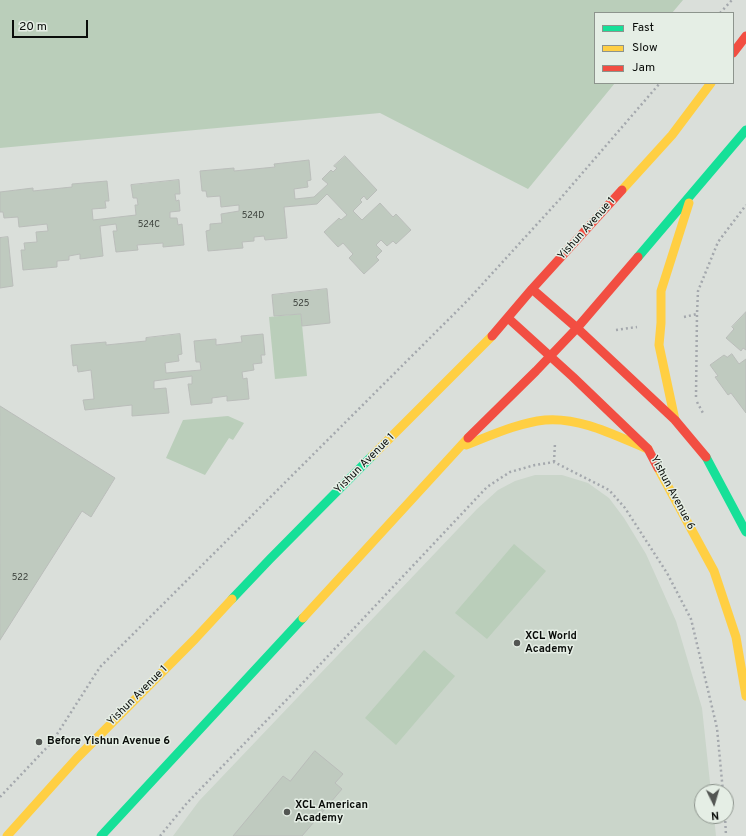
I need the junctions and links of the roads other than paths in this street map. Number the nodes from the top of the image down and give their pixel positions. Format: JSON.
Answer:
{"nodes":[{"id":1,"x":746,"y":36,"type":"edge"},
{"id":2,"x":734,"y":52,"type":"edge"},
{"id":3,"x":710,"y":84,"type":"edge"},
{"id":4,"x":746,"y":130,"type":"edge"},
{"id":5,"x":692,"y":194,"type":"junction"},
{"id":6,"x":532,"y":290,"type":"junction"},
{"id":7,"x":508,"y":318,"type":"junction"},
{"id":8,"x":577,"y":328,"type":"junction"},
{"id":9,"x":550,"y":356,"type":"junction"},
{"id":10,"x":675,"y":420,"type":"junction"},
{"id":11,"x":459,"y":447,"type":"junction"},
{"id":12,"x":648,"y":449,"type":"junction"},
{"id":13,"x":746,"y":532,"type":"edge"},
{"id":14,"x":746,"y":696,"type":"edge"},
{"id":15,"x":7,"y":836,"type":"edge"},
{"id":16,"x":101,"y":836,"type":"edge"}],
"edges":[{"from":1,"to":2,"type":"main road"},
{"from":3,"to":6,"type":"main road","name":"Yishun Avenue 1"},
{"from":4,"to":5,"type":"main road"},
{"from":5,"to":8,"type":"main road"},
{"from":5,"to":10,"type":"main road"},
{"from":6,"to":7,"type":"main road","name":"Yishun Avenue 1"},
{"from":6,"to":8,"type":"main road"},
{"from":7,"to":9,"type":"main road","name":"Yishun Avenue 6"},
{"from":7,"to":15,"type":"main road","name":"Yishun Avenue 1"},
{"from":8,"to":9,"type":"main road"},
{"from":8,"to":10,"type":"main road"},
{"from":9,"to":11,"type":"main road"},
{"from":9,"to":12,"type":"main road","name":"Yishun Avenue 6"},
{"from":10,"to":13,"type":"main road"},
{"from":11,"to":12,"type":"main road"},
{"from":11,"to":16,"type":"main road"},
{"from":12,"to":14,"type":"main road","name":"Yishun Avenue 6"}]}
